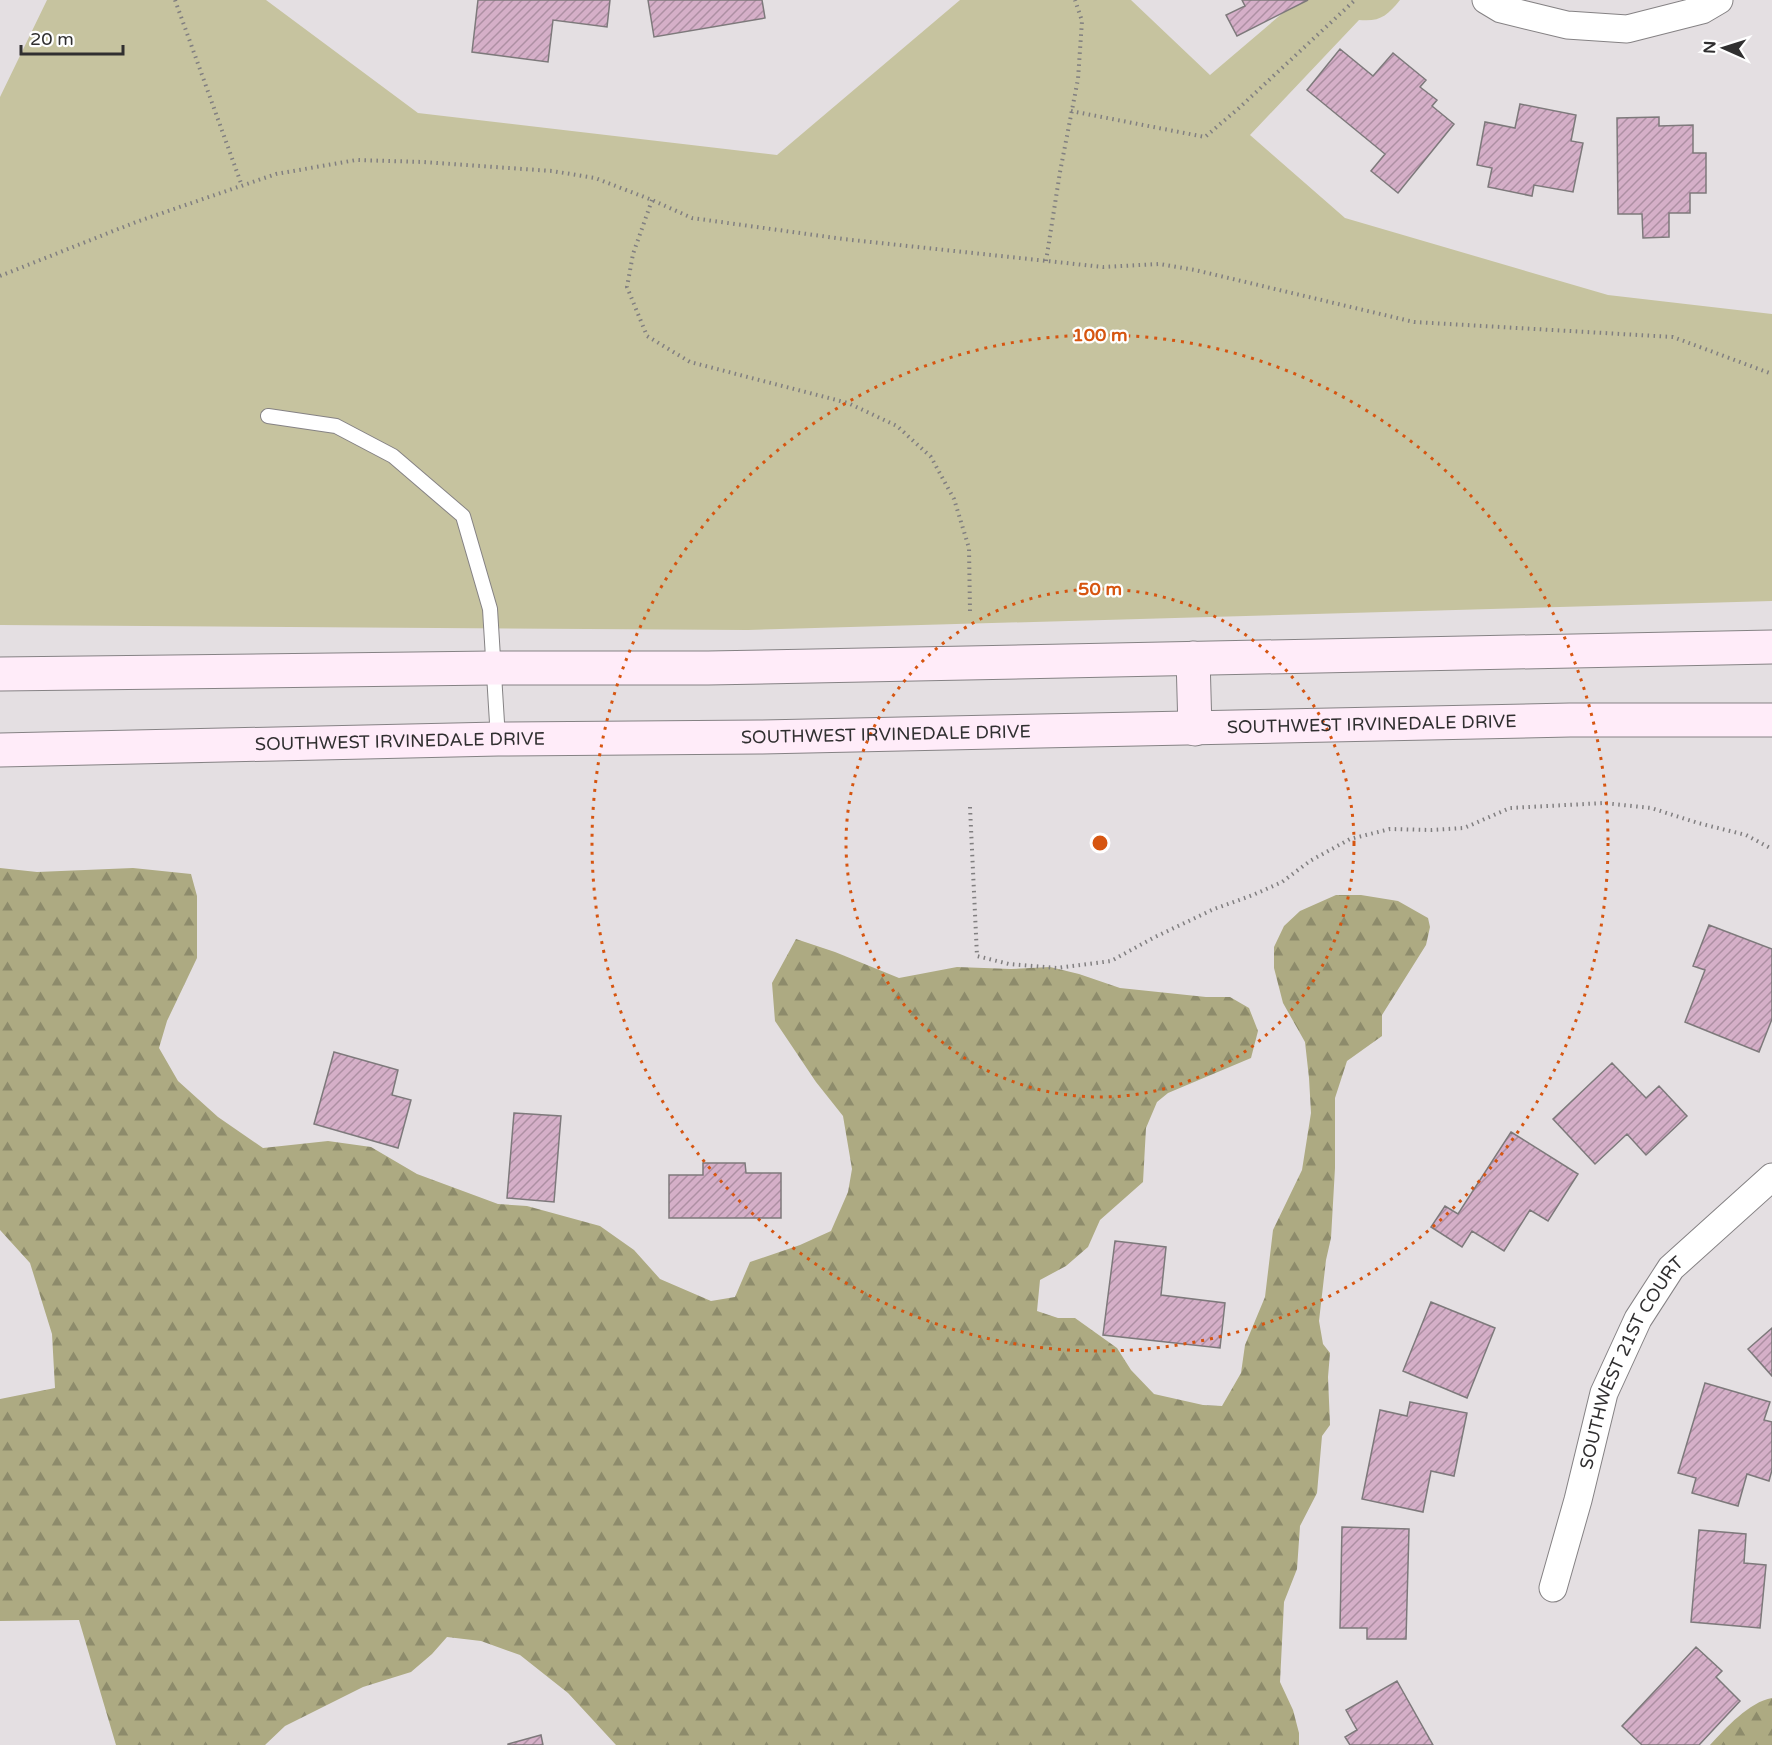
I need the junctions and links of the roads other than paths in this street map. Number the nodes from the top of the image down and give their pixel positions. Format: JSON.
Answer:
{"nodes":[{"id":1,"x":1486,"y":0,"type":"edge"},
{"id":2,"x":1719,"y":0,"type":"edge"},
{"id":3,"x":268,"y":416,"type":"dead end"},
{"id":4,"x":1772,"y":647,"type":"edge"},
{"id":5,"x":1193,"y":658,"type":"junction"},
{"id":6,"x":493,"y":668,"type":"junction"},
{"id":7,"x":0,"y":674,"type":"edge"},
{"id":8,"x":1772,"y":720,"type":"edge"},
{"id":9,"x":1195,"y":729,"type":"junction"},
{"id":10,"x":498,"y":740,"type":"junction"},
{"id":11,"x":0,"y":750,"type":"edge"},
{"id":12,"x":1772,"y":1177,"type":"edge"},
{"id":13,"x":1553,"y":1588,"type":"dead end"}],
"edges":[{"from":1,"to":2,"type":"street"},
{"from":3,"to":6,"type":"lane"},
{"from":4,"to":5,"type":"main road"},
{"from":5,"to":6,"type":"main road"},
{"from":5,"to":9,"type":"main road"},
{"from":6,"to":7,"type":"main road"},
{"from":6,"to":10,"type":"lane"},
{"from":8,"to":9,"type":"main road","name":"SOUTHWEST IRVINEDALE DRIVE"},
{"from":9,"to":10,"type":"main road","name":"SOUTHWEST IRVINEDALE DRIVE"},
{"from":10,"to":11,"type":"main road","name":"SOUTHWEST IRVINEDALE DRIVE"},
{"from":12,"to":13,"type":"street","name":"SOUTHWEST 21ST COURT"}]}
